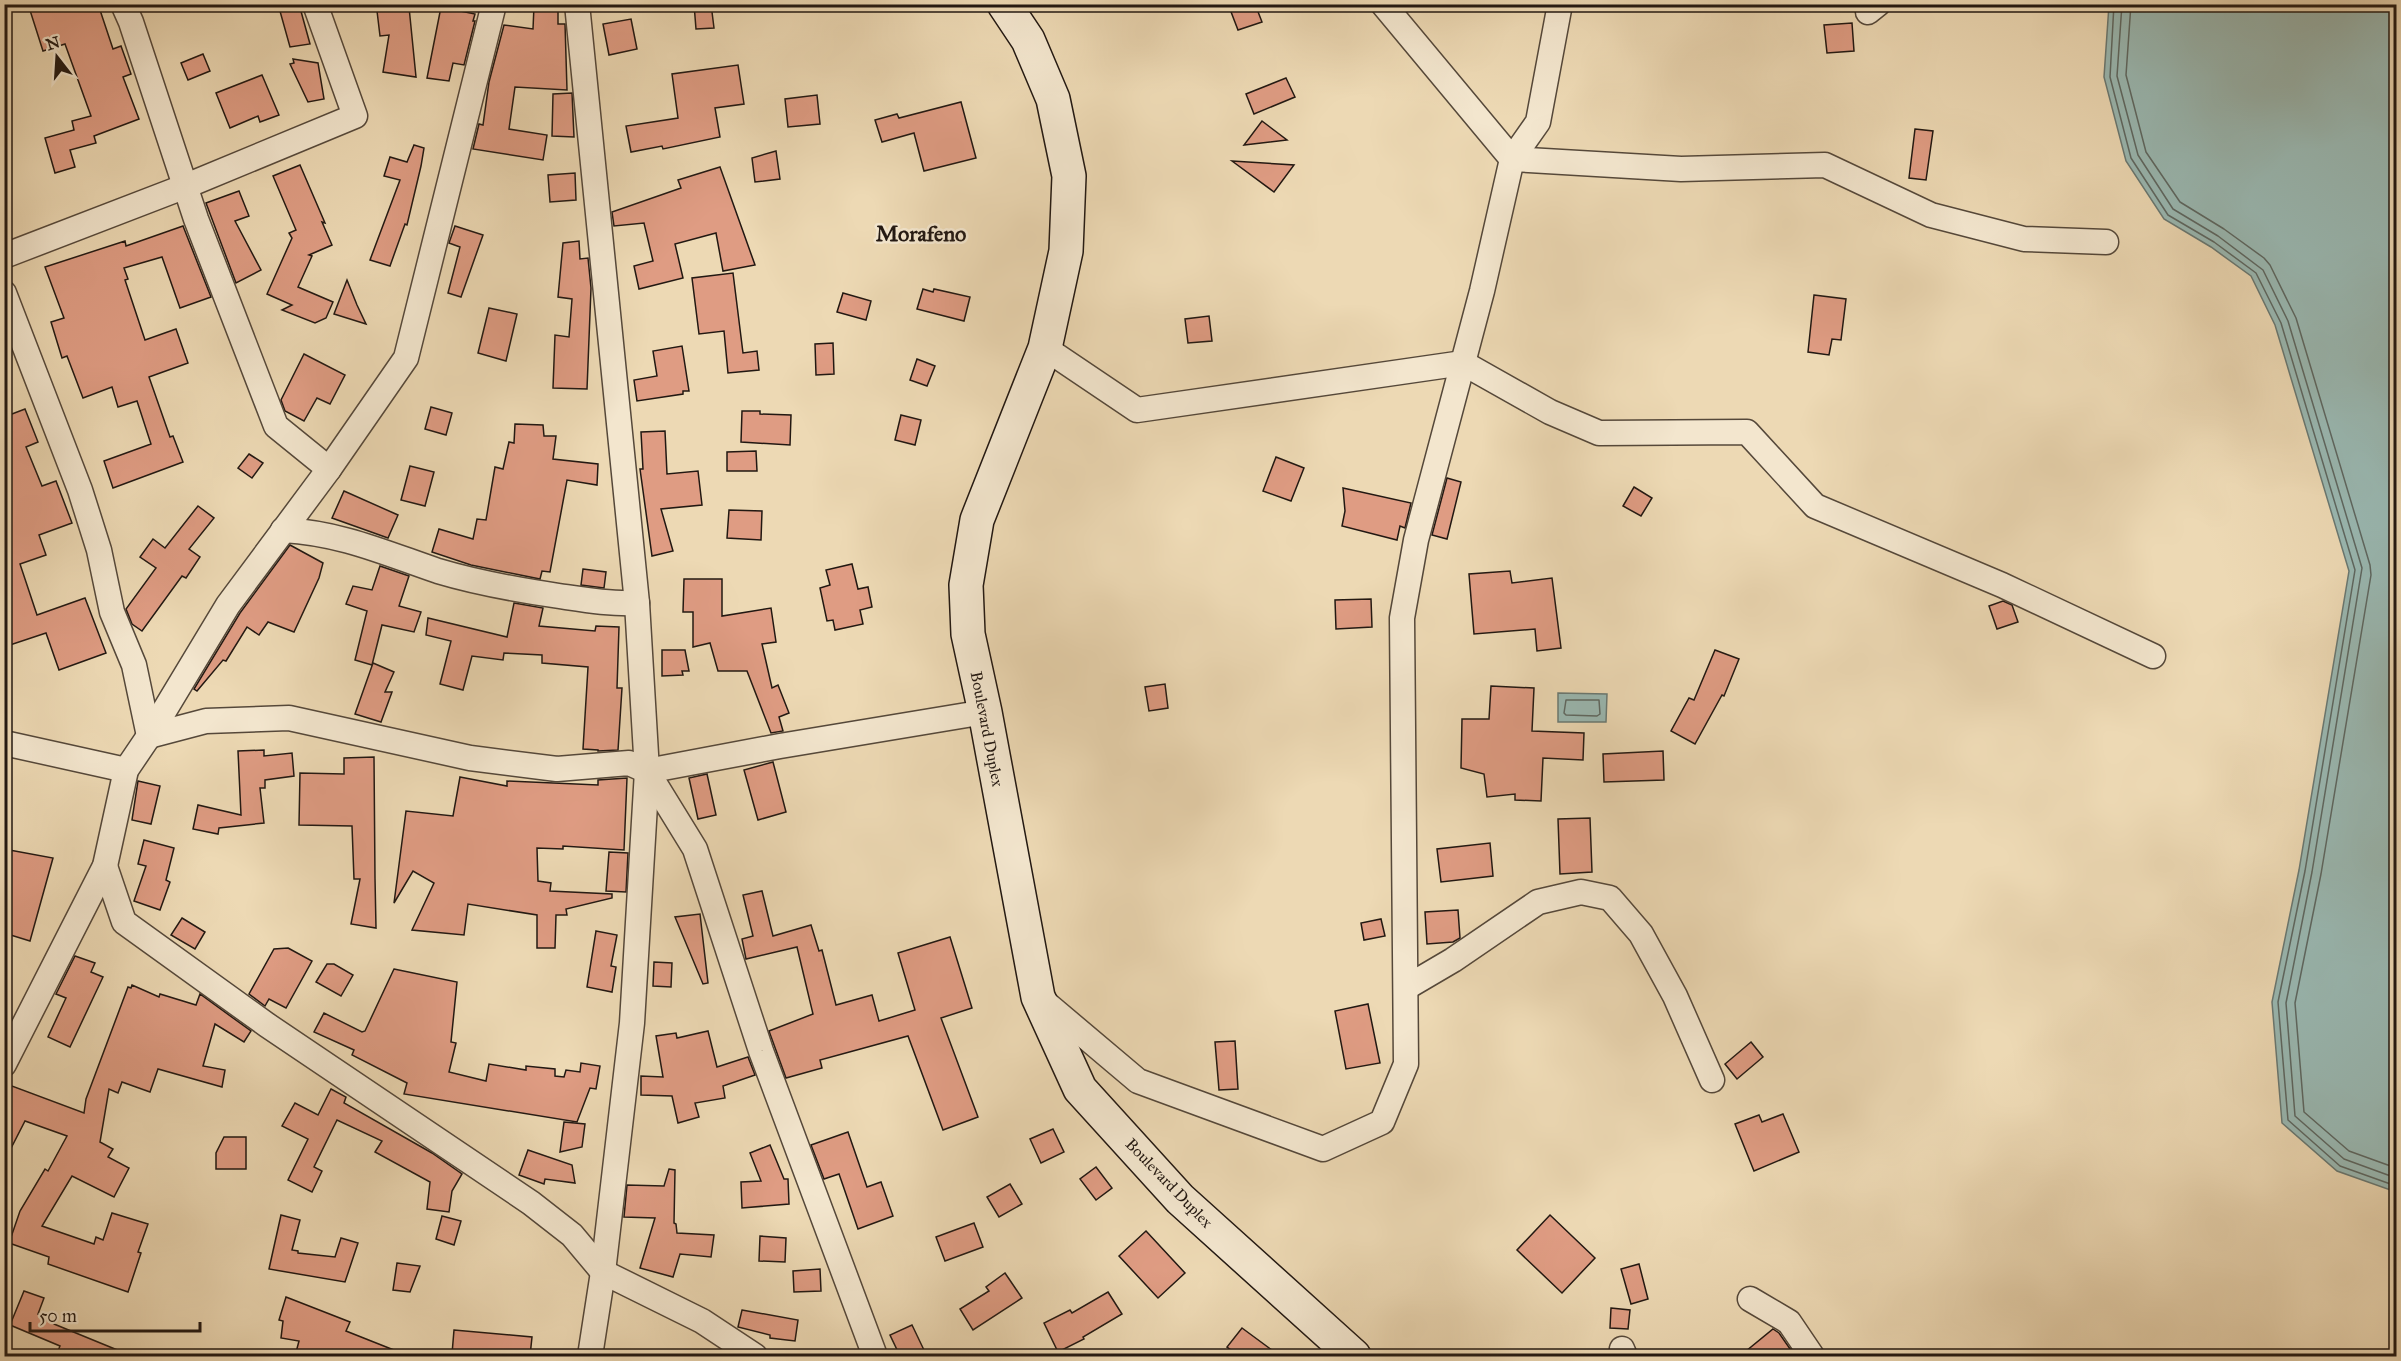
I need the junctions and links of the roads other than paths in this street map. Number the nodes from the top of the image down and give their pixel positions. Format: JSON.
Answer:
{"nodes":[{"id":1,"x":123,"y":4,"type":"edge"},
{"id":2,"x":315,"y":4,"type":"edge"},
{"id":3,"x":494,"y":4,"type":"edge"},
{"id":4,"x":577,"y":4,"type":"edge"},
{"id":5,"x":1004,"y":4,"type":"edge"},
{"id":6,"x":1383,"y":4,"type":"edge"},
{"id":7,"x":1560,"y":4,"type":"edge"},
{"id":8,"x":1512,"y":159,"type":"junction"},
{"id":9,"x":186,"y":186,"type":"junction"},
{"id":10,"x":2106,"y":242,"type":"dead end"},
{"id":11,"x":4,"y":256,"type":"edge"},
{"id":12,"x":4,"y":293,"type":"edge"},
{"id":13,"x":1045,"y":348,"type":"junction"},
{"id":14,"x":1462,"y":363,"type":"junction"},
{"id":15,"x":329,"y":469,"type":"junction"},
{"id":16,"x":284,"y":530,"type":"junction"},
{"id":17,"x":637,"y":603,"type":"junction"},
{"id":18,"x":2153,"y":656,"type":"dead end"},
{"id":19,"x":985,"y":712,"type":"junction"},
{"id":20,"x":149,"y":736,"type":"junction"},
{"id":21,"x":4,"y":743,"type":"edge"},
{"id":22,"x":126,"y":770,"type":"junction"},
{"id":23,"x":647,"y":771,"type":"junction"},
{"id":24,"x":105,"y":866,"type":"junction"},
{"id":25,"x":1407,"y":987,"type":"junction"},
{"id":26,"x":1038,"y":997,"type":"junction"},
{"id":27,"x":4,"y":1064,"type":"edge"},
{"id":28,"x":1712,"y":1080,"type":"dead end"},
{"id":29,"x":603,"y":1272,"type":"junction"},
{"id":30,"x":1750,"y":1299,"type":"dead end"},
{"id":31,"x":590,"y":1356,"type":"edge"},
{"id":32,"x":755,"y":1356,"type":"edge"},
{"id":33,"x":875,"y":1356,"type":"edge"},
{"id":34,"x":1354,"y":1356,"type":"edge"},
{"id":35,"x":1812,"y":1356,"type":"edge"}],
"edges":[{"from":1,"to":9,"type":"street"},
{"from":2,"to":9,"type":"street"},
{"from":3,"to":15,"type":"street"},
{"from":4,"to":17,"type":"street"},
{"from":5,"to":13,"type":"street","name":"Boulevard Duplex"},
{"from":6,"to":8,"type":"street"},
{"from":7,"to":8,"type":"street"},
{"from":8,"to":10,"type":"street"},
{"from":8,"to":14,"type":"street"},
{"from":9,"to":11,"type":"street"},
{"from":9,"to":15,"type":"street"},
{"from":12,"to":20,"type":"street"},
{"from":13,"to":14,"type":"street"},
{"from":13,"to":19,"type":"street","name":"Boulevard Duplex"},
{"from":14,"to":18,"type":"street"},
{"from":14,"to":25,"type":"street"},
{"from":15,"to":16,"type":"street"},
{"from":16,"to":17,"type":"street"},
{"from":16,"to":20,"type":"street"},
{"from":17,"to":23,"type":"street"},
{"from":19,"to":23,"type":"street"},
{"from":19,"to":26,"type":"street","name":"Boulevard Duplex"},
{"from":20,"to":22,"type":"street"},
{"from":20,"to":23,"type":"street"},
{"from":21,"to":22,"type":"street"},
{"from":22,"to":24,"type":"street"},
{"from":23,"to":29,"type":"street"},
{"from":23,"to":33,"type":"street"},
{"from":24,"to":27,"type":"street"},
{"from":24,"to":29,"type":"street"},
{"from":25,"to":26,"type":"street"},
{"from":25,"to":28,"type":"street"},
{"from":26,"to":34,"type":"street","name":"Boulevard Duplex"},
{"from":29,"to":31,"type":"street"},
{"from":29,"to":32,"type":"street"},
{"from":30,"to":35,"type":"street"}]}
